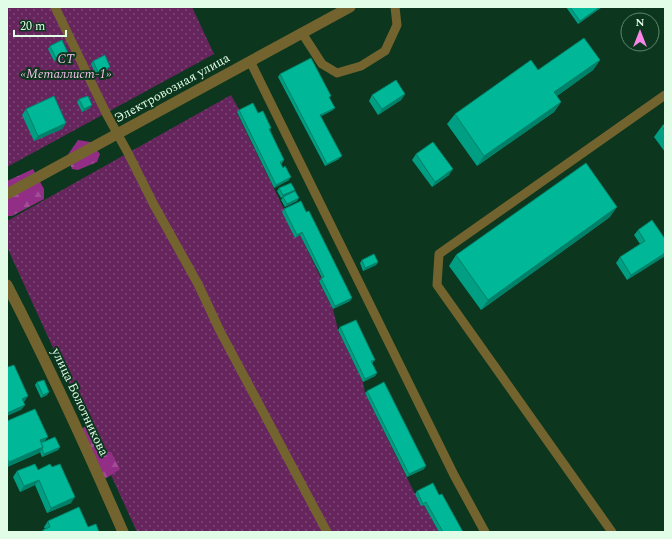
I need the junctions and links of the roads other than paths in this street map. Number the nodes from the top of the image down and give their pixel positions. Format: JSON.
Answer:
{"nodes":[{"id":1,"x":55,"y":7,"type":"edge"},
{"id":2,"x":350,"y":7,"type":"edge"},
{"id":3,"x":395,"y":7,"type":"edge"},
{"id":4,"x":302,"y":33,"type":"junction"},
{"id":5,"x":250,"y":61,"type":"junction"},
{"id":6,"x":665,"y":95,"type":"edge"},
{"id":7,"x":117,"y":134,"type":"junction"},
{"id":8,"x":7,"y":194,"type":"edge"},
{"id":9,"x":7,"y":285,"type":"edge"},
{"id":10,"x":123,"y":532,"type":"edge"},
{"id":11,"x":327,"y":532,"type":"edge"},
{"id":12,"x":485,"y":532,"type":"edge"},
{"id":13,"x":612,"y":532,"type":"edge"}],
"edges":[{"from":1,"to":7,"type":"lane"},
{"from":2,"to":4,"type":"street","name":"Электровозная улица"},
{"from":3,"to":4,"type":"lane"},
{"from":4,"to":5,"type":"street","name":"Электровозная улица"},
{"from":5,"to":7,"type":"street","name":"Электровозная улица"},
{"from":5,"to":12,"type":"lane"},
{"from":6,"to":13,"type":"lane"},
{"from":7,"to":8,"type":"street","name":"Электровозная улица"},
{"from":7,"to":11,"type":"lane"},
{"from":9,"to":10,"type":"street","name":"улица Болотникова"}]}
